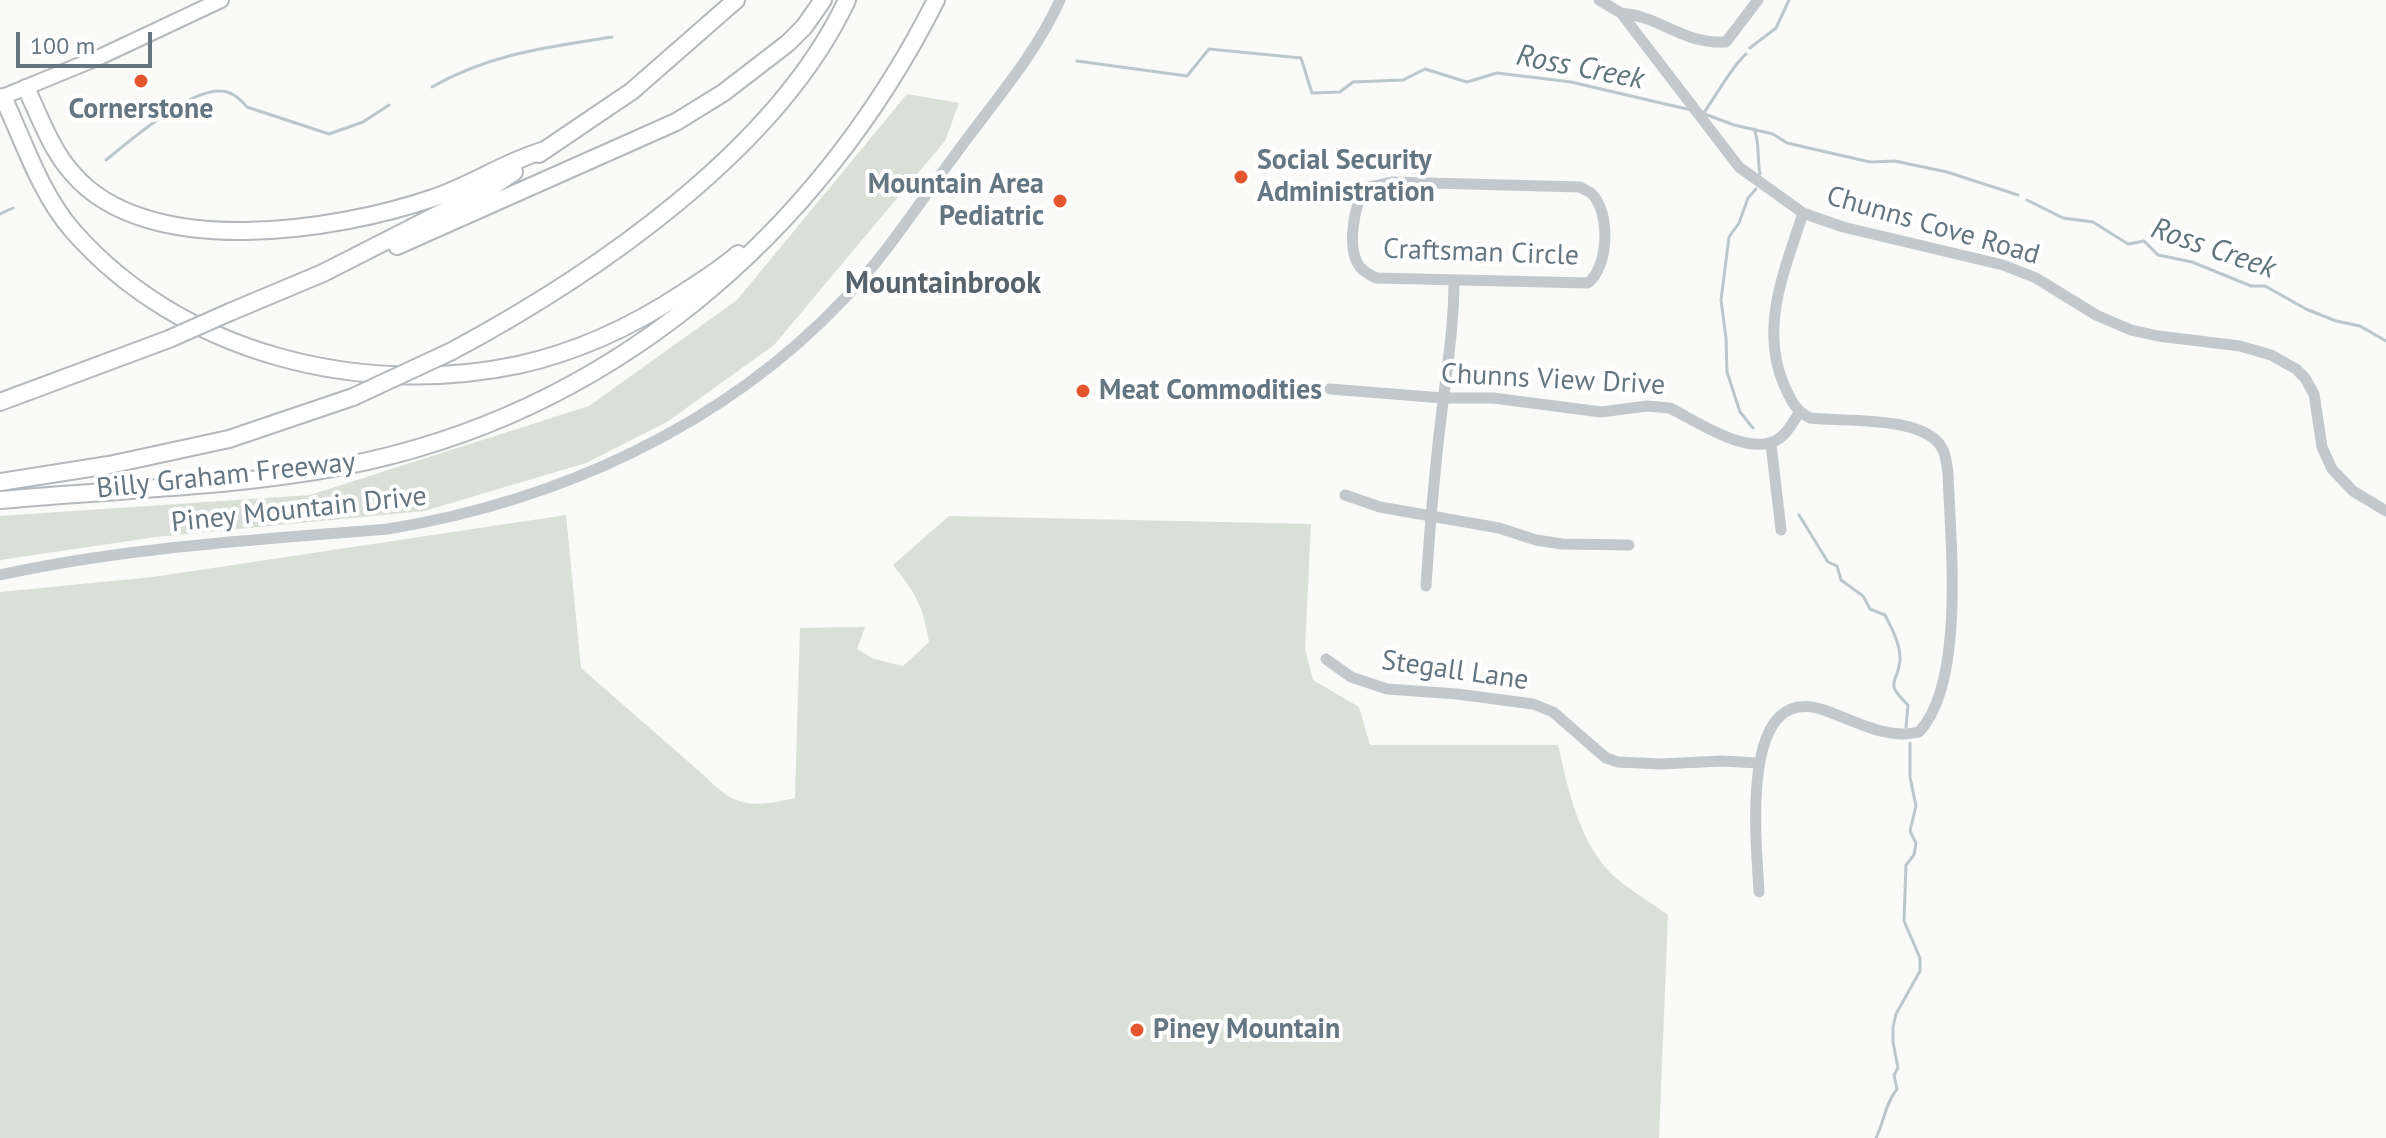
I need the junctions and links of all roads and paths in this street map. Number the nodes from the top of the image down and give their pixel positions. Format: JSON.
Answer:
{"nodes":[{"id":1,"x":221,"y":0,"type":"edge"},
{"id":2,"x":823,"y":0,"type":"edge"},
{"id":3,"x":847,"y":0,"type":"edge"},
{"id":4,"x":1060,"y":0,"type":"edge"},
{"id":5,"x":1599,"y":0,"type":"edge"},
{"id":6,"x":1758,"y":0,"type":"edge"},
{"id":7,"x":936,"y":1,"type":"edge"},
{"id":8,"x":730,"y":6,"type":"edge"},
{"id":9,"x":1621,"y":13,"type":"junction"},
{"id":10,"x":26,"y":88,"type":"junction"},
{"id":11,"x":2,"y":97,"type":"edge"},
{"id":12,"x":545,"y":150,"type":"junction"},
{"id":13,"x":796,"y":205,"type":"junction"},
{"id":14,"x":1803,"y":213,"type":"junction"},
{"id":15,"x":323,"y":273,"type":"junction"},
{"id":16,"x":1454,"y":280,"type":"junction"},
{"id":17,"x":1330,"y":389,"type":"dead end"},
{"id":18,"x":1443,"y":398,"type":"junction"},
{"id":19,"x":0,"y":402,"type":"edge"},
{"id":20,"x":1799,"y":413,"type":"junction"},
{"id":21,"x":1771,"y":444,"type":"junction"},
{"id":22,"x":0,"y":482,"type":"edge"},
{"id":23,"x":1345,"y":495,"type":"dead end"},
{"id":24,"x":0,"y":500,"type":"edge"},
{"id":25,"x":2386,"y":511,"type":"edge"},
{"id":26,"x":1430,"y":517,"type":"junction"},
{"id":27,"x":1781,"y":530,"type":"dead end"},
{"id":28,"x":1629,"y":545,"type":"dead end"},
{"id":29,"x":0,"y":575,"type":"edge"},
{"id":30,"x":1426,"y":586,"type":"dead end"},
{"id":31,"x":1326,"y":659,"type":"dead end"},
{"id":32,"x":1758,"y":763,"type":"junction"},
{"id":33,"x":1759,"y":892,"type":"dead end"}],
"edges":[{"from":1,"to":10,"type":"main road"},
{"from":2,"to":15,"type":"highway"},
{"from":3,"to":22,"type":"highway","bridge":true},
{"from":4,"to":29,"type":"street","name":"Piney Mountain Drive"},
{"from":5,"to":9,"type":"street","name":"Chunns Cove Road"},
{"from":6,"to":9,"type":"street"},
{"from":7,"to":13,"type":"highway","name":"Billy Graham Freeway"},
{"from":8,"to":12,"type":"highway"},
{"from":9,"to":14,"type":"street","name":"Chunns Cove Road"},
{"from":10,"to":11,"type":"main road"},
{"from":10,"to":12,"type":"highway"},
{"from":11,"to":13,"type":"highway"},
{"from":12,"to":15,"type":"highway"},
{"from":13,"to":24,"type":"highway","name":"Billy Graham Freeway"},
{"from":14,"to":20,"type":"street"},
{"from":14,"to":25,"type":"street","name":"Chunns Cove Road"},
{"from":15,"to":19,"type":"highway","bridge":true},
{"from":16,"to":16,"type":"street","name":"Craftsman Circle"},
{"from":16,"to":18,"type":"street"},
{"from":17,"to":18,"type":"street","name":"Chunns View Drive"},
{"from":18,"to":21,"type":"street","name":"Chunns View Drive"},
{"from":18,"to":26,"type":"street"},
{"from":20,"to":21,"type":"street"},
{"from":20,"to":32,"type":"street"},
{"from":21,"to":27,"type":"street"},
{"from":23,"to":26,"type":"street"},
{"from":26,"to":28,"type":"street"},
{"from":26,"to":30,"type":"street"},
{"from":31,"to":32,"type":"street","name":"Stegall Lane"},
{"from":32,"to":33,"type":"street"}]}
